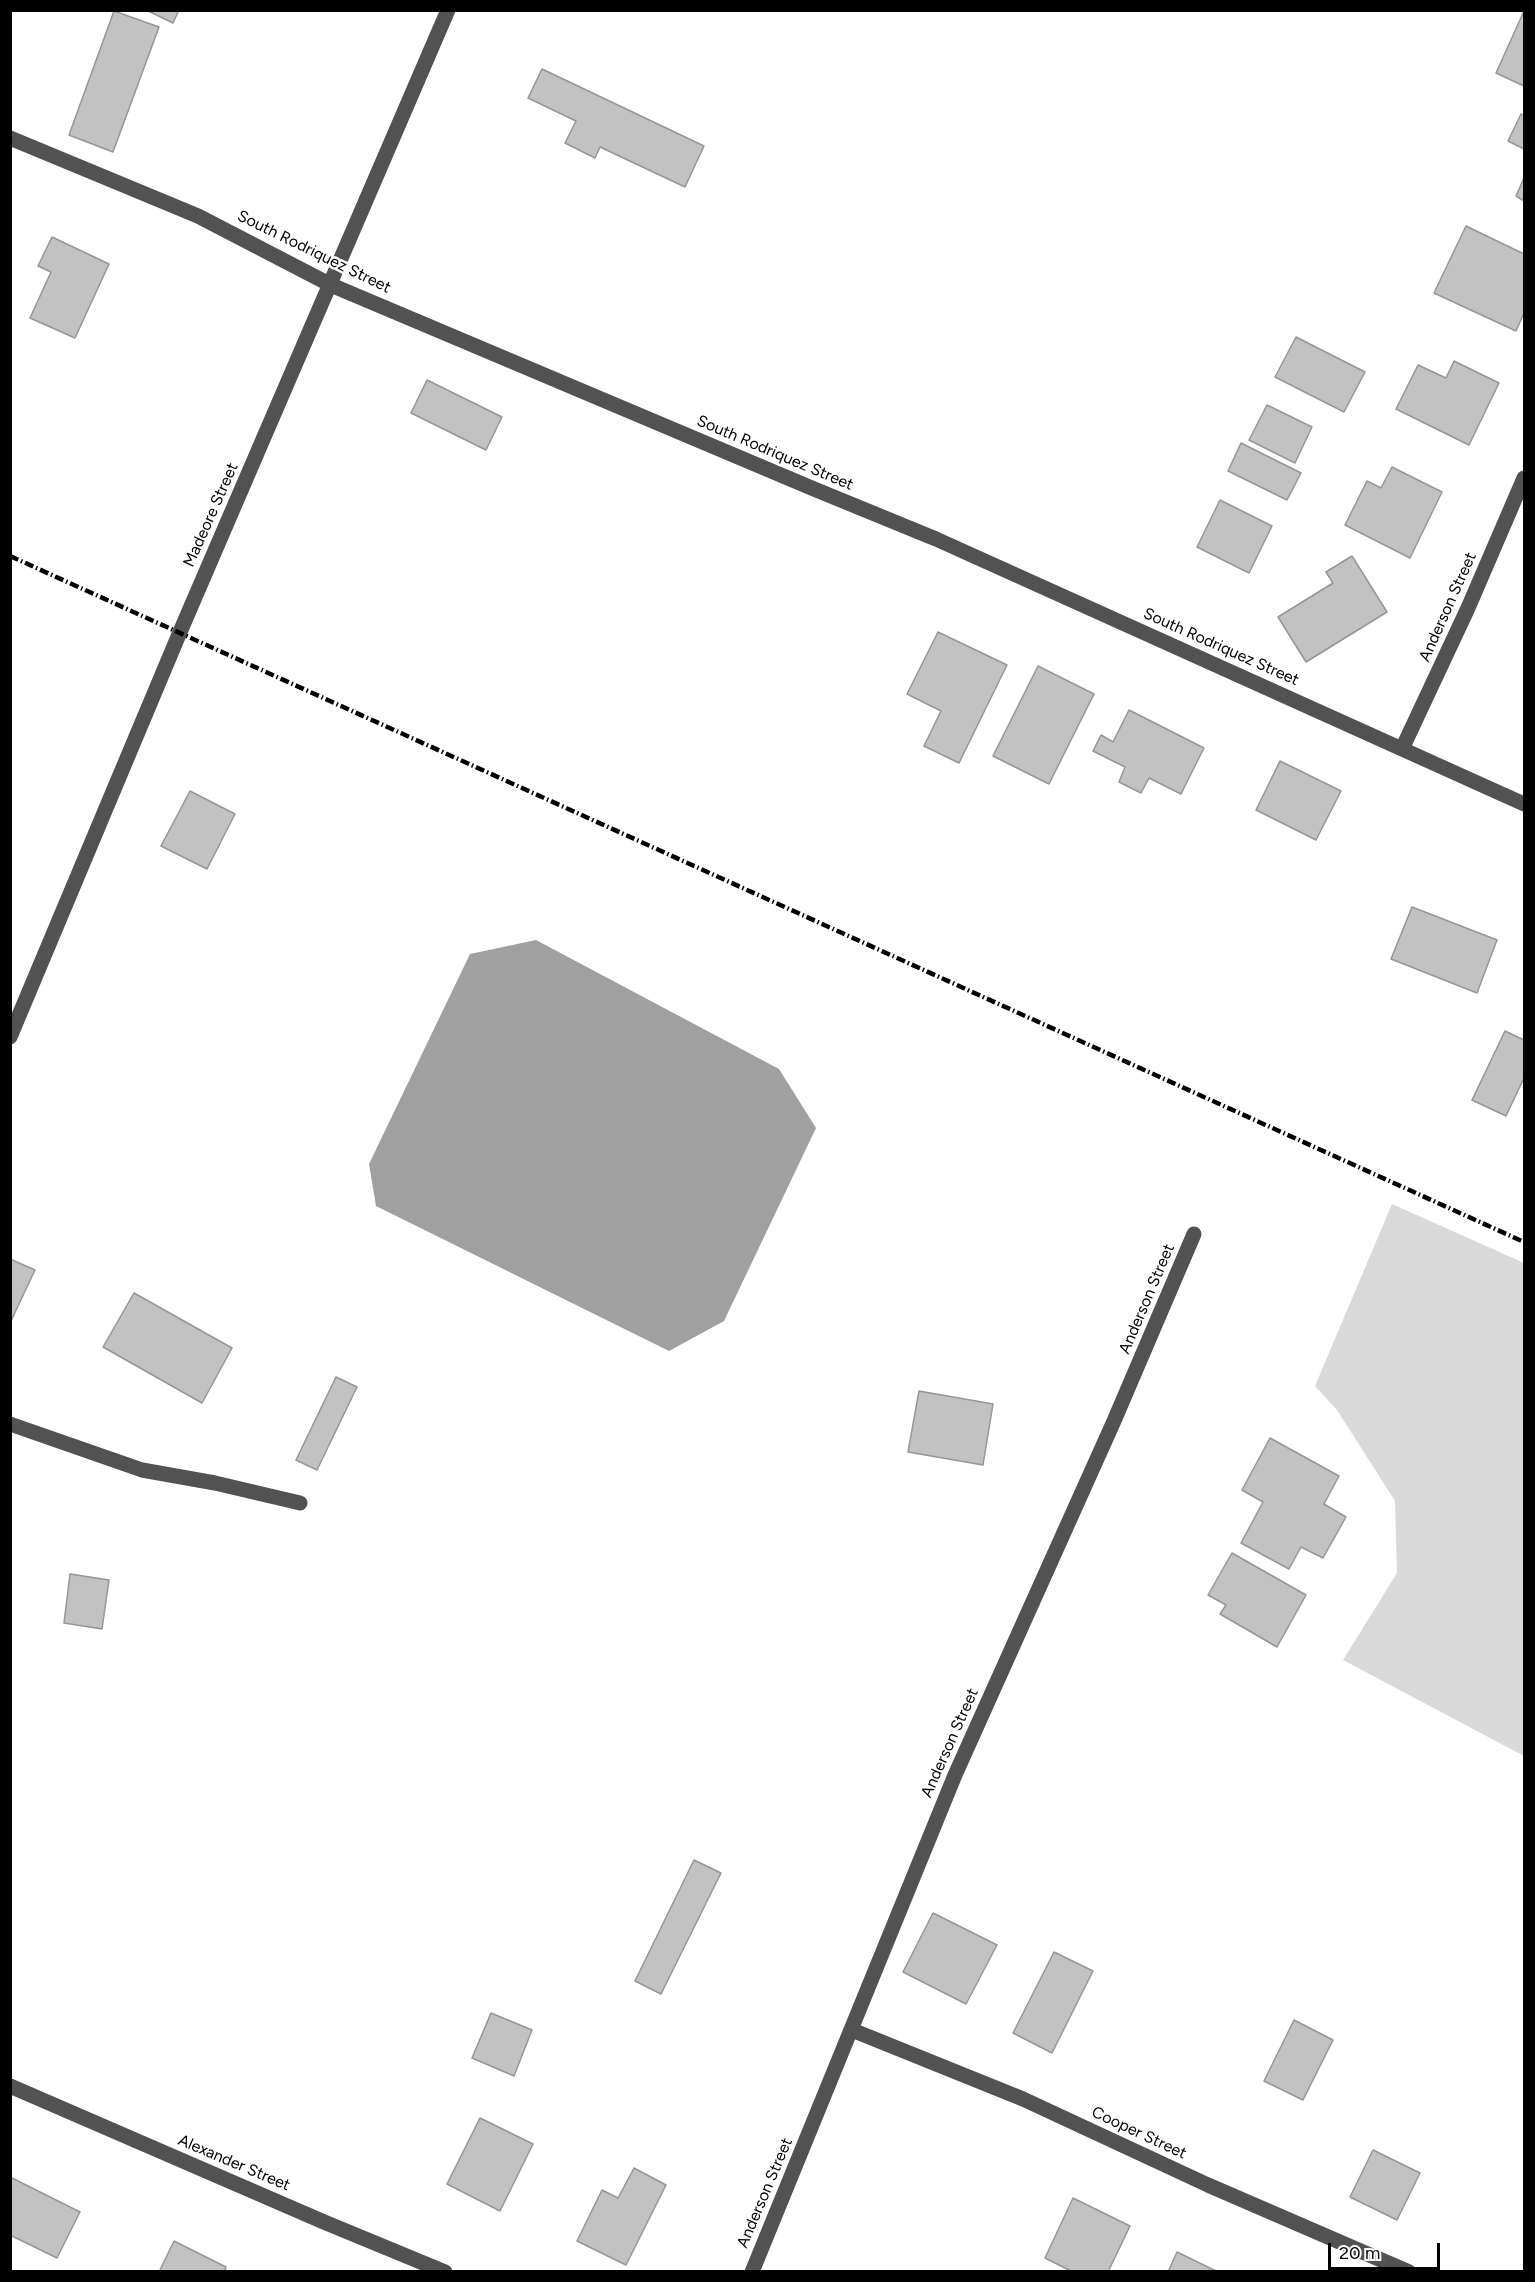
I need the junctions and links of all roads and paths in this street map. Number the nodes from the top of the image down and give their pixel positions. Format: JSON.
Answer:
{"nodes":[{"id":1,"x":448,"y":10,"type":"edge"},
{"id":2,"x":10,"y":138,"type":"edge"},
{"id":3,"x":332,"y":285,"type":"junction"},
{"id":4,"x":1524,"y":478,"type":"edge"},
{"id":5,"x":1402,"y":749,"type":"junction"},
{"id":6,"x":1524,"y":804,"type":"edge"},
{"id":7,"x":10,"y":1036,"type":"edge"},
{"id":8,"x":1194,"y":1234,"type":"dead end"},
{"id":9,"x":10,"y":1424,"type":"edge"},
{"id":10,"x":300,"y":1503,"type":"dead end"},
{"id":11,"x":852,"y":2030,"type":"junction"},
{"id":12,"x":10,"y":2086,"type":"edge"},
{"id":13,"x":445,"y":2271,"type":"edge"},
{"id":14,"x":752,"y":2271,"type":"edge"},
{"id":15,"x":1409,"y":2271,"type":"edge"}],
"edges":[{"from":1,"to":3,"type":"street","name":"Madeore Street"},
{"from":2,"to":3,"type":"street","name":"South Rodriquez Street"},
{"from":3,"to":5,"type":"street","name":"South Rodriquez Street"},
{"from":3,"to":7,"type":"street","name":"Madeore Street"},
{"from":4,"to":5,"type":"street","name":"Anderson Street"},
{"from":5,"to":6,"type":"street","name":"South Rodriquez Street"},
{"from":8,"to":11,"type":"street","name":"Anderson Street"},
{"from":9,"to":10,"type":"street"},
{"from":11,"to":14,"type":"street","name":"Anderson Street"},
{"from":11,"to":15,"type":"street","name":"Cooper Street"},
{"from":12,"to":13,"type":"street","name":"Alexander Street"}]}
